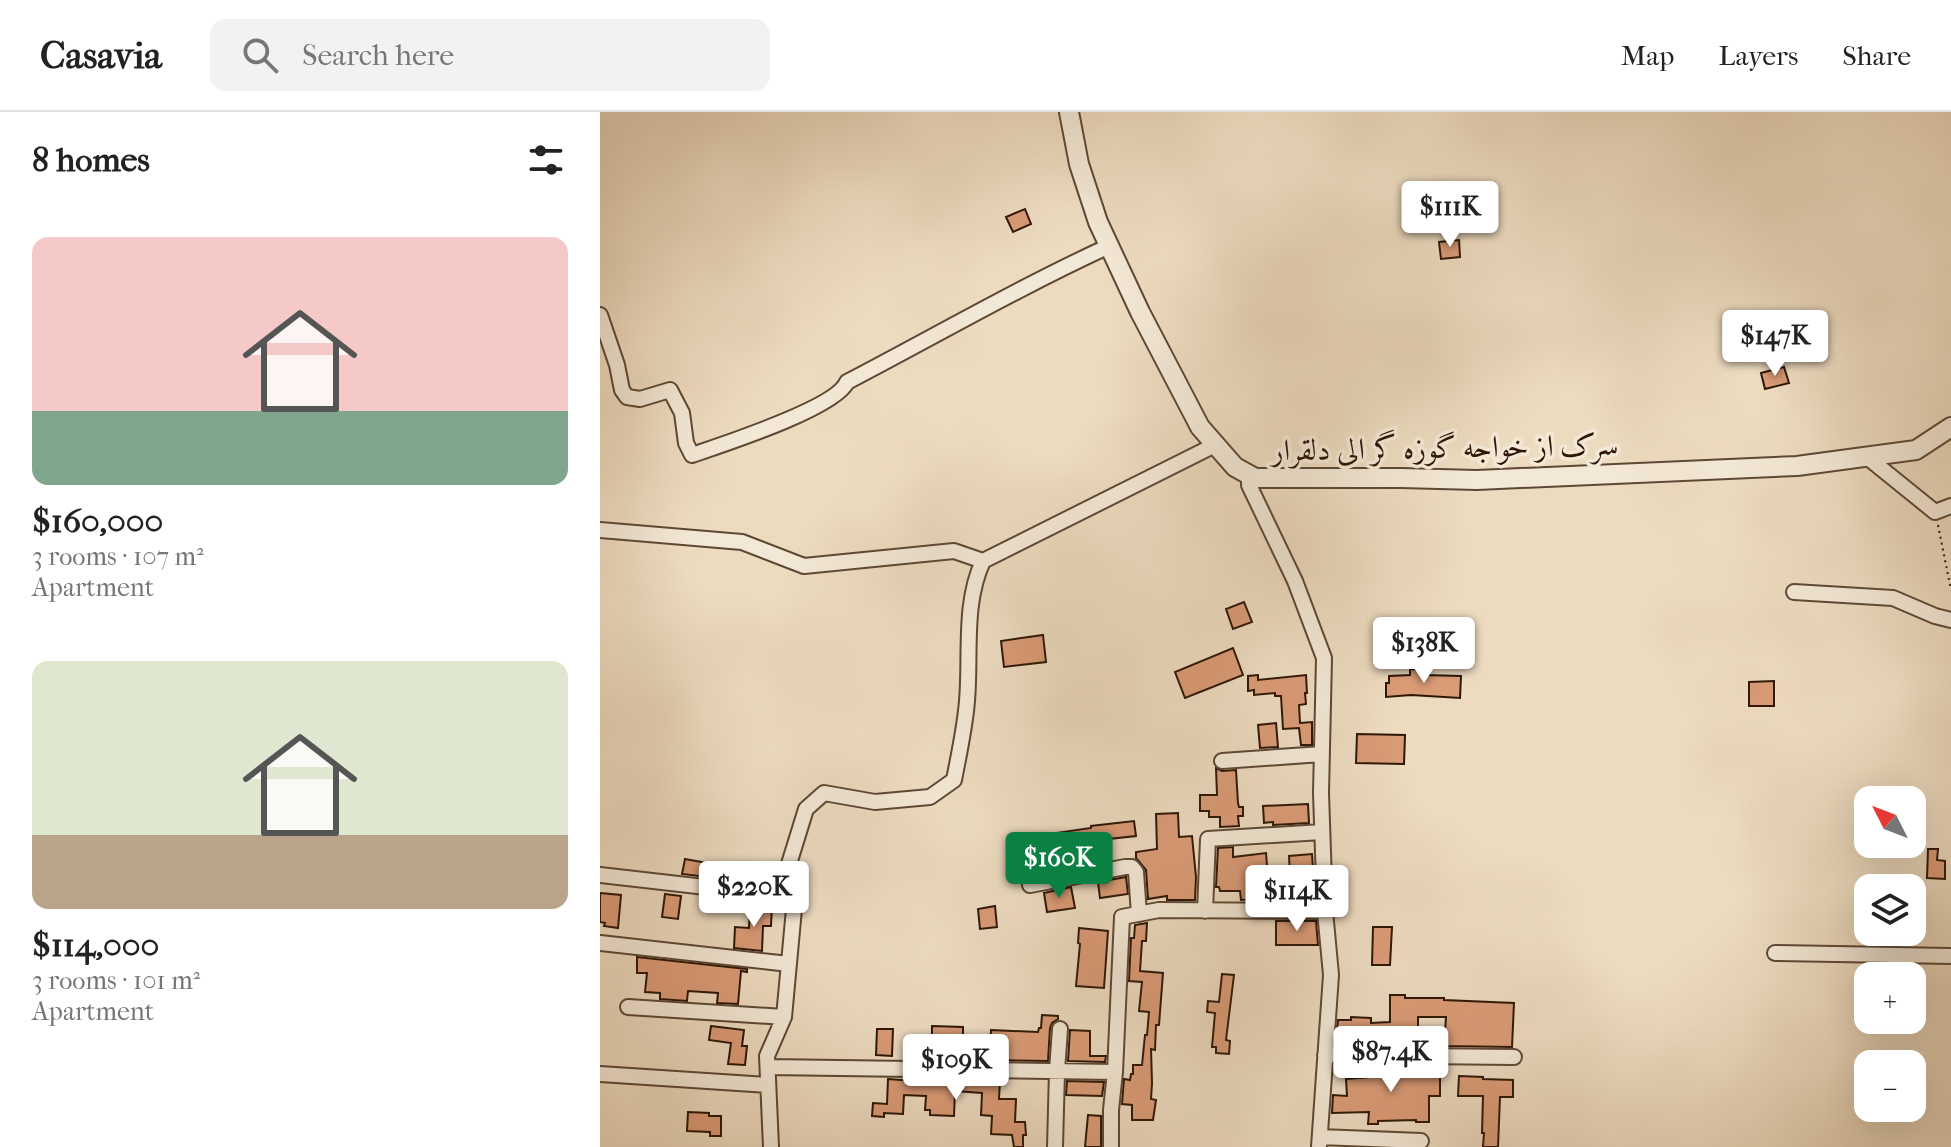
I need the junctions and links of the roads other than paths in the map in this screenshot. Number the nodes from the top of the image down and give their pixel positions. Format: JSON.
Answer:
{"nodes":[{"id":1,"x":1069,"y":112,"type":"edge"},
{"id":2,"x":1109,"y":246,"type":"junction"},
{"id":3,"x":600,"y":315,"type":"edge"},
{"id":4,"x":1951,"y":427,"type":"edge"},
{"id":5,"x":1215,"y":445,"type":"junction"},
{"id":6,"x":1867,"y":457,"type":"junction"},
{"id":7,"x":1249,"y":475,"type":"junction"},
{"id":8,"x":1951,"y":506,"type":"edge"},
{"id":9,"x":600,"y":530,"type":"edge"},
{"id":10,"x":983,"y":561,"type":"junction"},
{"id":11,"x":1794,"y":592,"type":"dead end"},
{"id":12,"x":1951,"y":620,"type":"edge"},
{"id":13,"x":1322,"y":754,"type":"junction"},
{"id":14,"x":1222,"y":761,"type":"dead end"},
{"id":15,"x":1322,"y":832,"type":"junction"},
{"id":16,"x":600,"y":875,"type":"edge"},
{"id":17,"x":1030,"y":885,"type":"dead end"},
{"id":18,"x":793,"y":897,"type":"junction"},
{"id":19,"x":1205,"y":911,"type":"junction"},
{"id":20,"x":1325,"y":911,"type":"junction"},
{"id":21,"x":1139,"y":914,"type":"junction"},
{"id":22,"x":600,"y":943,"type":"edge"},
{"id":23,"x":1775,"y":953,"type":"dead end"},
{"id":24,"x":1951,"y":956,"type":"edge"},
{"id":25,"x":789,"y":964,"type":"junction"},
{"id":26,"x":628,"y":1007,"type":"dead end"},
{"id":27,"x":784,"y":1017,"type":"junction"},
{"id":28,"x":1060,"y":1029,"type":"dead end"},
{"id":29,"x":1325,"y":1055,"type":"junction"},
{"id":30,"x":1514,"y":1057,"type":"dead end"},
{"id":31,"x":768,"y":1067,"type":"junction"},
{"id":32,"x":1057,"y":1071,"type":"junction"},
{"id":33,"x":1115,"y":1072,"type":"junction"},
{"id":34,"x":600,"y":1074,"type":"edge"},
{"id":35,"x":768,"y":1085,"type":"junction"},
{"id":36,"x":1421,"y":1141,"type":"dead end"},
{"id":37,"x":1320,"y":1142,"type":"edge"},
{"id":38,"x":771,"y":1147,"type":"edge"},
{"id":39,"x":1055,"y":1147,"type":"edge"},
{"id":40,"x":1111,"y":1147,"type":"edge"}],
"edges":[{"from":1,"to":2,"type":"street","name":"سرک از خواجه گوزه گر الی دلقرار"},
{"from":2,"to":3,"type":"street"},
{"from":2,"to":5,"type":"street","name":"سرک از خواجه گوزه گر الی دلقرار"},
{"from":4,"to":6,"type":"street","name":"سرک از خواجه گوزه گر الی دلقرار"},
{"from":5,"to":7,"type":"street","name":"سرک از خواجه گوزه گر الی دلقرار"},
{"from":5,"to":10,"type":"street"},
{"from":6,"to":7,"type":"street","name":"سرک از خواجه گوزه گر الی دلقرار"},
{"from":6,"to":8,"type":"street"},
{"from":7,"to":13,"type":"street"},
{"from":9,"to":10,"type":"street"},
{"from":10,"to":18,"type":"street"},
{"from":11,"to":12,"type":"street"},
{"from":13,"to":14,"type":"street"},
{"from":13,"to":15,"type":"street"},
{"from":15,"to":19,"type":"street"},
{"from":15,"to":20,"type":"street"},
{"from":16,"to":18,"type":"street"},
{"from":17,"to":21,"type":"street"},
{"from":18,"to":25,"type":"street"},
{"from":19,"to":20,"type":"street"},
{"from":19,"to":21,"type":"street"},
{"from":20,"to":29,"type":"street"},
{"from":21,"to":33,"type":"street"},
{"from":22,"to":25,"type":"street"},
{"from":23,"to":24,"type":"street"},
{"from":25,"to":27,"type":"street"},
{"from":26,"to":27,"type":"street"},
{"from":27,"to":31,"type":"street"},
{"from":28,"to":32,"type":"street"},
{"from":29,"to":30,"type":"street"},
{"from":29,"to":37,"type":"street"},
{"from":31,"to":32,"type":"street"},
{"from":31,"to":35,"type":"street"},
{"from":32,"to":33,"type":"street"},
{"from":32,"to":39,"type":"street"},
{"from":33,"to":40,"type":"street"},
{"from":34,"to":35,"type":"street"},
{"from":35,"to":38,"type":"street"},
{"from":36,"to":37,"type":"street"}]}
